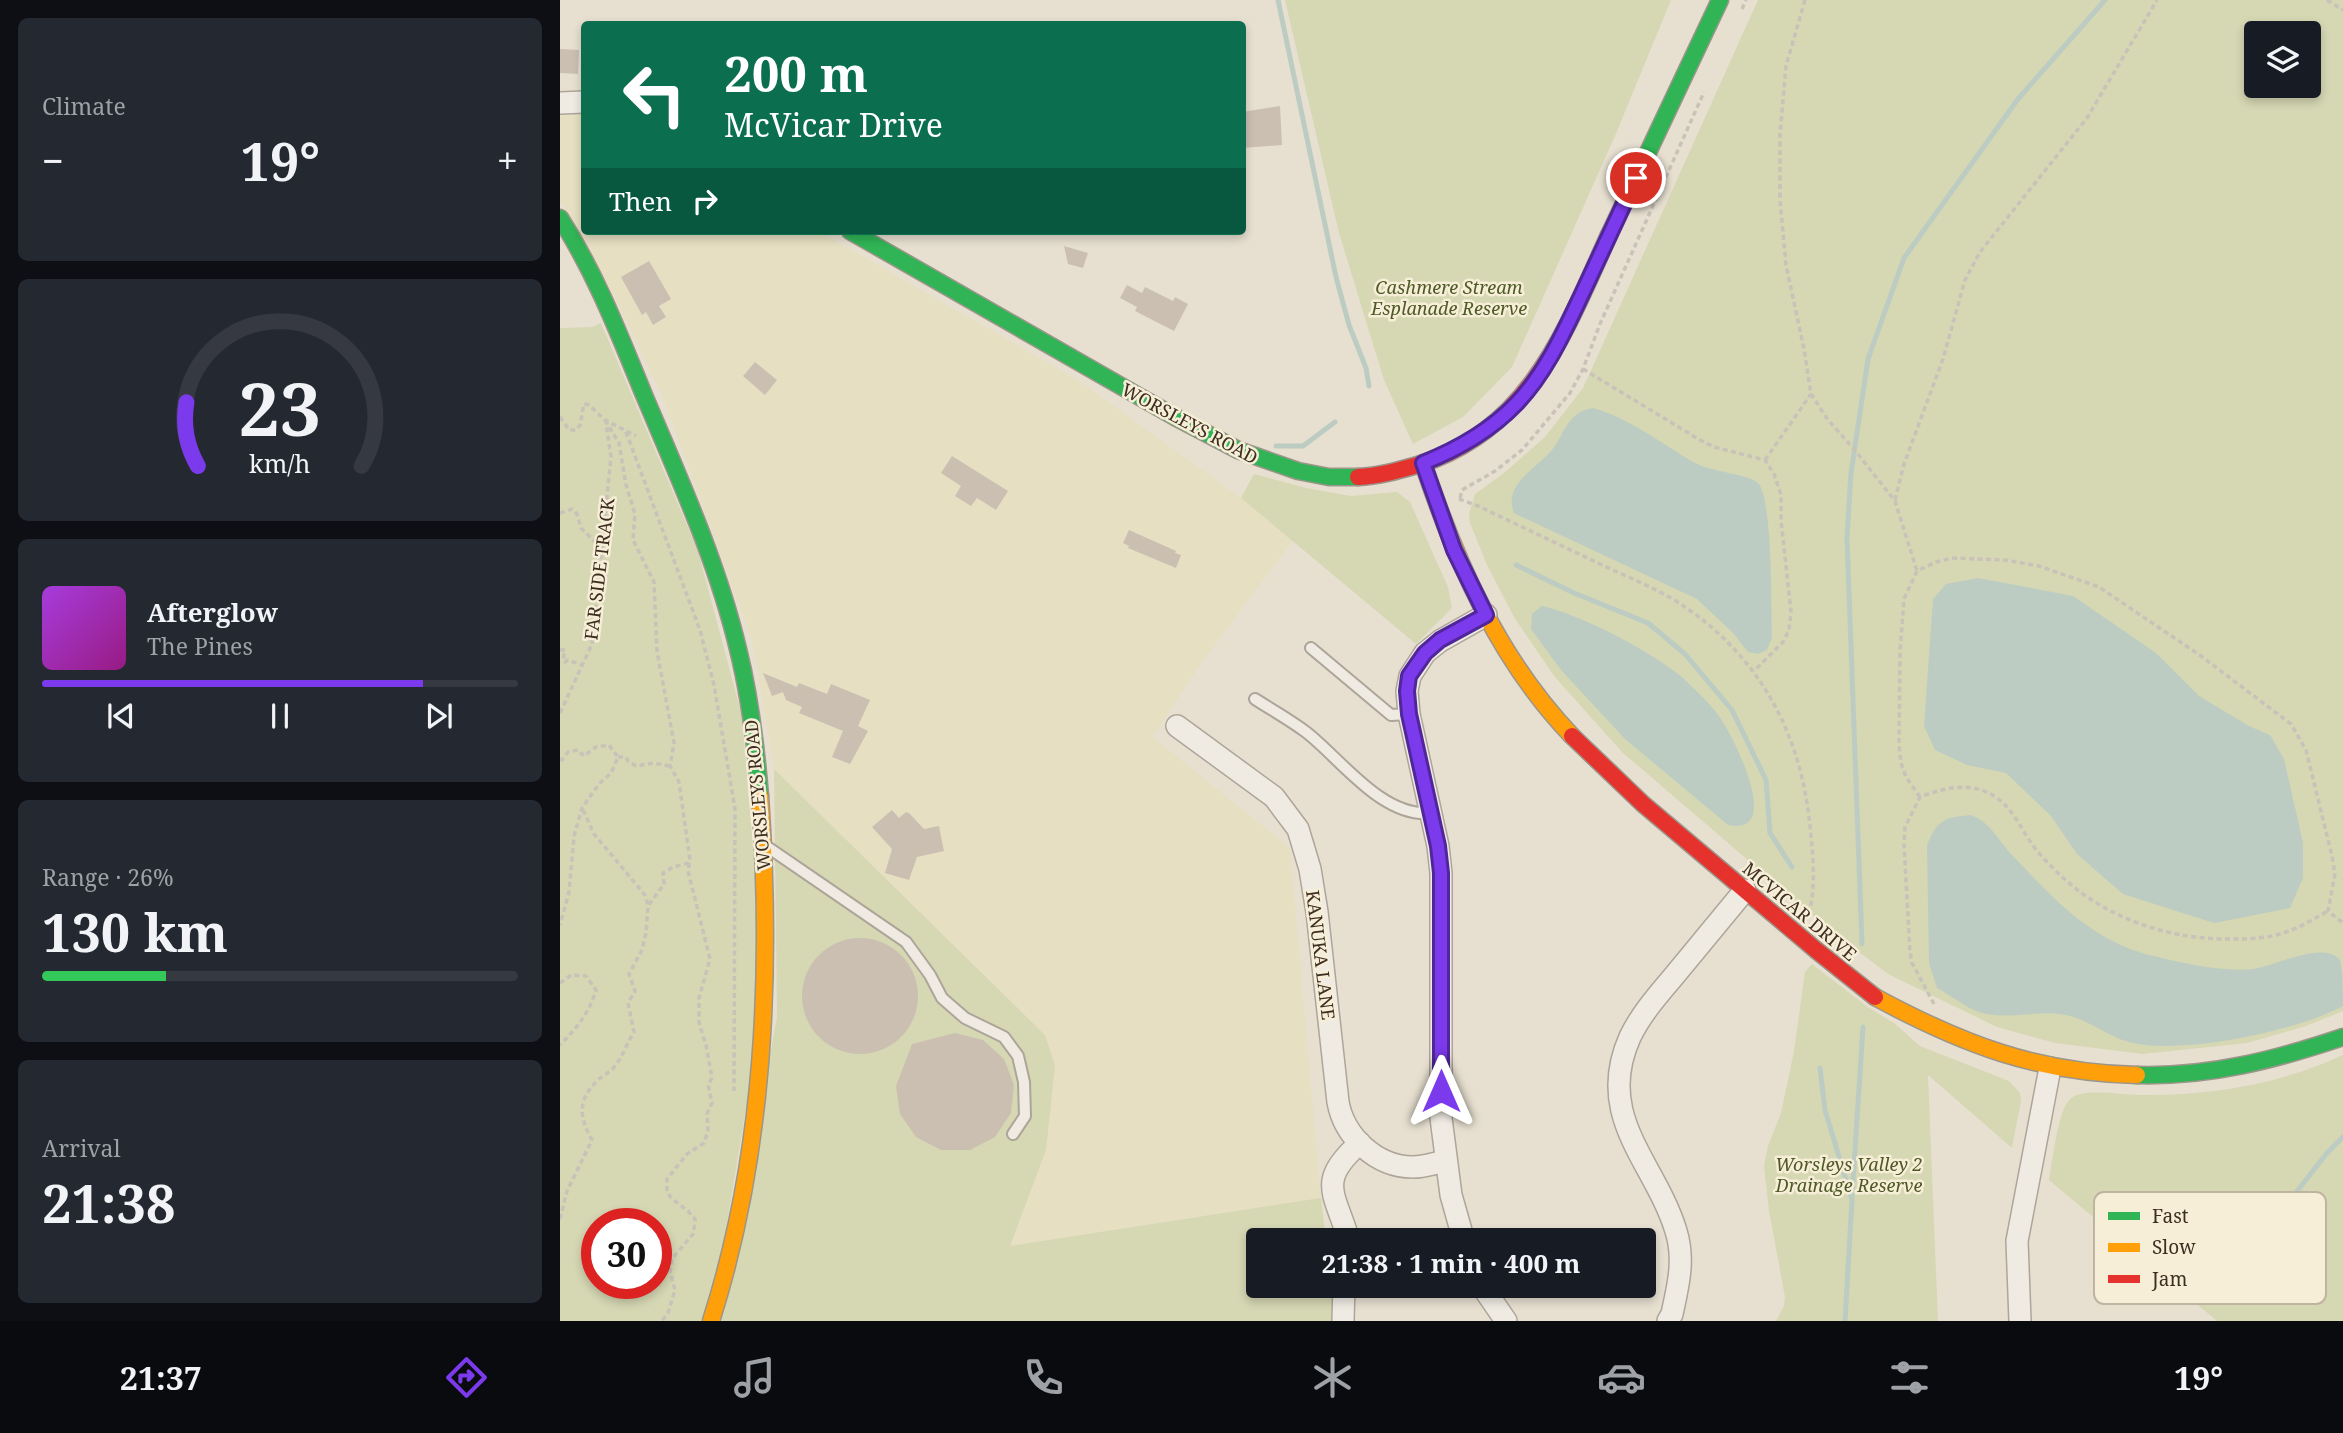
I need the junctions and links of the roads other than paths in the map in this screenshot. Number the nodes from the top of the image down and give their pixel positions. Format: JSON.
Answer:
{"nodes":[{"id":1,"x":1720,"y":0,"type":"edge"},
{"id":2,"x":581,"y":102,"type":"edge"},
{"id":3,"x":560,"y":103,"type":"edge"},
{"id":4,"x":560,"y":218,"type":"edge"},
{"id":5,"x":857,"y":235,"type":"edge"},
{"id":6,"x":1423,"y":463,"type":"junction"},
{"id":7,"x":1486,"y":615,"type":"junction"},
{"id":8,"x":1311,"y":648,"type":"dead end"},
{"id":9,"x":1255,"y":699,"type":"dead end"},
{"id":10,"x":1409,"y":714,"type":"junction"},
{"id":11,"x":1177,"y":726,"type":"dead end"},
{"id":12,"x":1431,"y":813,"type":"junction"},
{"id":13,"x":764,"y":844,"type":"junction"},
{"id":14,"x":1745,"y":890,"type":"junction"},
{"id":15,"x":2343,"y":1037,"type":"edge"},
{"id":16,"x":2050,"y":1068,"type":"junction"},
{"id":17,"x":1013,"y":1134,"type":"dead end"},
{"id":18,"x":1360,"y":1143,"type":"junction"},
{"id":19,"x":1446,"y":1161,"type":"junction"},
{"id":20,"x":1344,"y":1228,"type":"edge"},
{"id":21,"x":1460,"y":1228,"type":"edge"},
{"id":22,"x":1344,"y":1298,"type":"edge"},
{"id":23,"x":1490,"y":1298,"type":"edge"},
{"id":24,"x":711,"y":1321,"type":"edge"},
{"id":25,"x":1343,"y":1321,"type":"edge"},
{"id":26,"x":1506,"y":1321,"type":"edge"},
{"id":27,"x":1668,"y":1321,"type":"edge"},
{"id":28,"x":2020,"y":1321,"type":"edge"}],
"edges":[{"from":1,"to":6,"type":"street","name":"WORSLEYS ROAD"},
{"from":2,"to":3,"type":"street"},
{"from":4,"to":13,"type":"street","name":"WORSLEYS ROAD"},
{"from":5,"to":6,"type":"street","name":"WORSLEYS ROAD"},
{"from":6,"to":7,"type":"street","name":"MCVICAR DRIVE"},
{"from":7,"to":10,"type":"street"},
{"from":7,"to":14,"type":"street","name":"MCVICAR DRIVE"},
{"from":8,"to":10,"type":"lane"},
{"from":9,"to":12,"type":"lane"},
{"from":10,"to":12,"type":"street"},
{"from":11,"to":18,"type":"street","name":"KANUKA LANE"},
{"from":12,"to":19,"type":"street"},
{"from":13,"to":17,"type":"lane"},
{"from":13,"to":24,"type":"street","name":"WORSLEYS ROAD"},
{"from":14,"to":16,"type":"street","name":"MCVICAR DRIVE"},
{"from":14,"to":27,"type":"street"},
{"from":15,"to":16,"type":"street","name":"MCVICAR DRIVE"},
{"from":16,"to":28,"type":"street"},
{"from":18,"to":19,"type":"street","name":"KANUKA LANE"},
{"from":18,"to":20,"type":"street"},
{"from":19,"to":21,"type":"street"},
{"from":22,"to":25,"type":"street"},
{"from":23,"to":26,"type":"street"}]}
